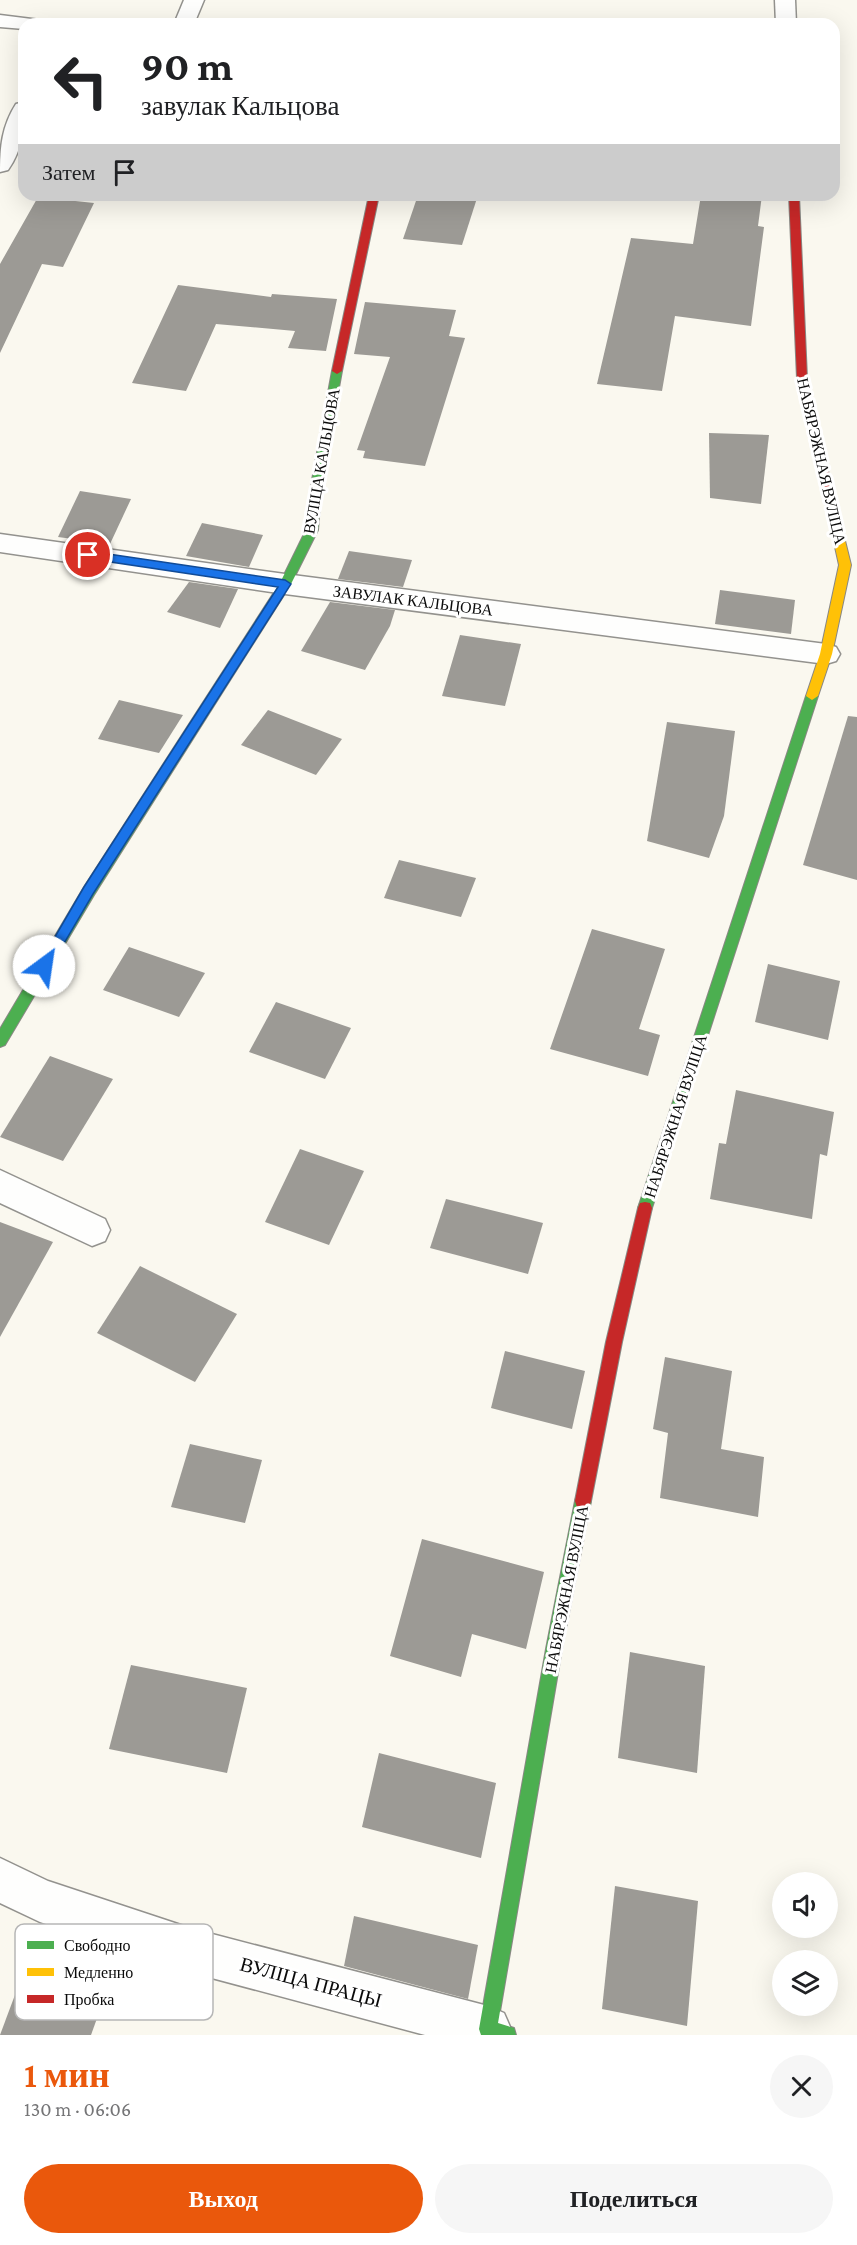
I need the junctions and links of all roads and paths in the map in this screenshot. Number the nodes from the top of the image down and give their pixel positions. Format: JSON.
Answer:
{"nodes":[{"id":1,"x":194,"y":0,"type":"edge"},
{"id":2,"x":785,"y":0,"type":"edge"},
{"id":3,"x":186,"y":18,"type":"edge"},
{"id":4,"x":786,"y":18,"type":"edge"},
{"id":5,"x":0,"y":21,"type":"edge"},
{"id":6,"x":18,"y":23,"type":"edge"},
{"id":7,"x":18,"y":123,"type":"edge"},
{"id":8,"x":0,"y":165,"type":"edge"},
{"id":9,"x":373,"y":201,"type":"edge"},
{"id":10,"x":794,"y":201,"type":"edge"},
{"id":11,"x":0,"y":543,"type":"edge"},
{"id":12,"x":285,"y":584,"type":"junction"},
{"id":13,"x":826,"y":654,"type":"junction"},
{"id":14,"x":0,"y":1041,"type":"edge"},
{"id":15,"x":0,"y":1186,"type":"edge"},
{"id":16,"x":92,"y":1230,"type":"dead end"},
{"id":17,"x":0,"y":1880,"type":"edge"},
{"id":18,"x":112,"y":1924,"type":"edge"},
{"id":19,"x":213,"y":1956,"type":"edge"},
{"id":20,"x":498,"y":2032,"type":"edge"}],
"edges":[{"from":1,"to":3,"type":"street"},
{"from":2,"to":4,"type":"street"},
{"from":5,"to":6,"type":"street"},
{"from":7,"to":8,"type":"street"},
{"from":9,"to":12,"type":"street","name":"ВУЛІЦА КАЛЬЦОВА"},
{"from":10,"to":13,"type":"street","name":"НАБЯРЭЖНАЯ ВУЛІЦА"},
{"from":11,"to":12,"type":"street","name":"ЗАВУЛАК КАЛЬЦОВА"},
{"from":12,"to":13,"type":"street","name":"ЗАВУЛАК КАЛЬЦОВА"},
{"from":12,"to":14,"type":"street","name":"ВУЛІЦА КАЛЬЦОВА"},
{"from":13,"to":20,"type":"street","name":"НАБЯРЭЖНАЯ ВУЛІЦА"},
{"from":15,"to":16,"type":"street"},
{"from":17,"to":18,"type":"street","name":"ВУЛІЦА ПРАЦЫ"},
{"from":19,"to":20,"type":"street","name":"ВУЛІЦА ПРАЦЫ"}]}
